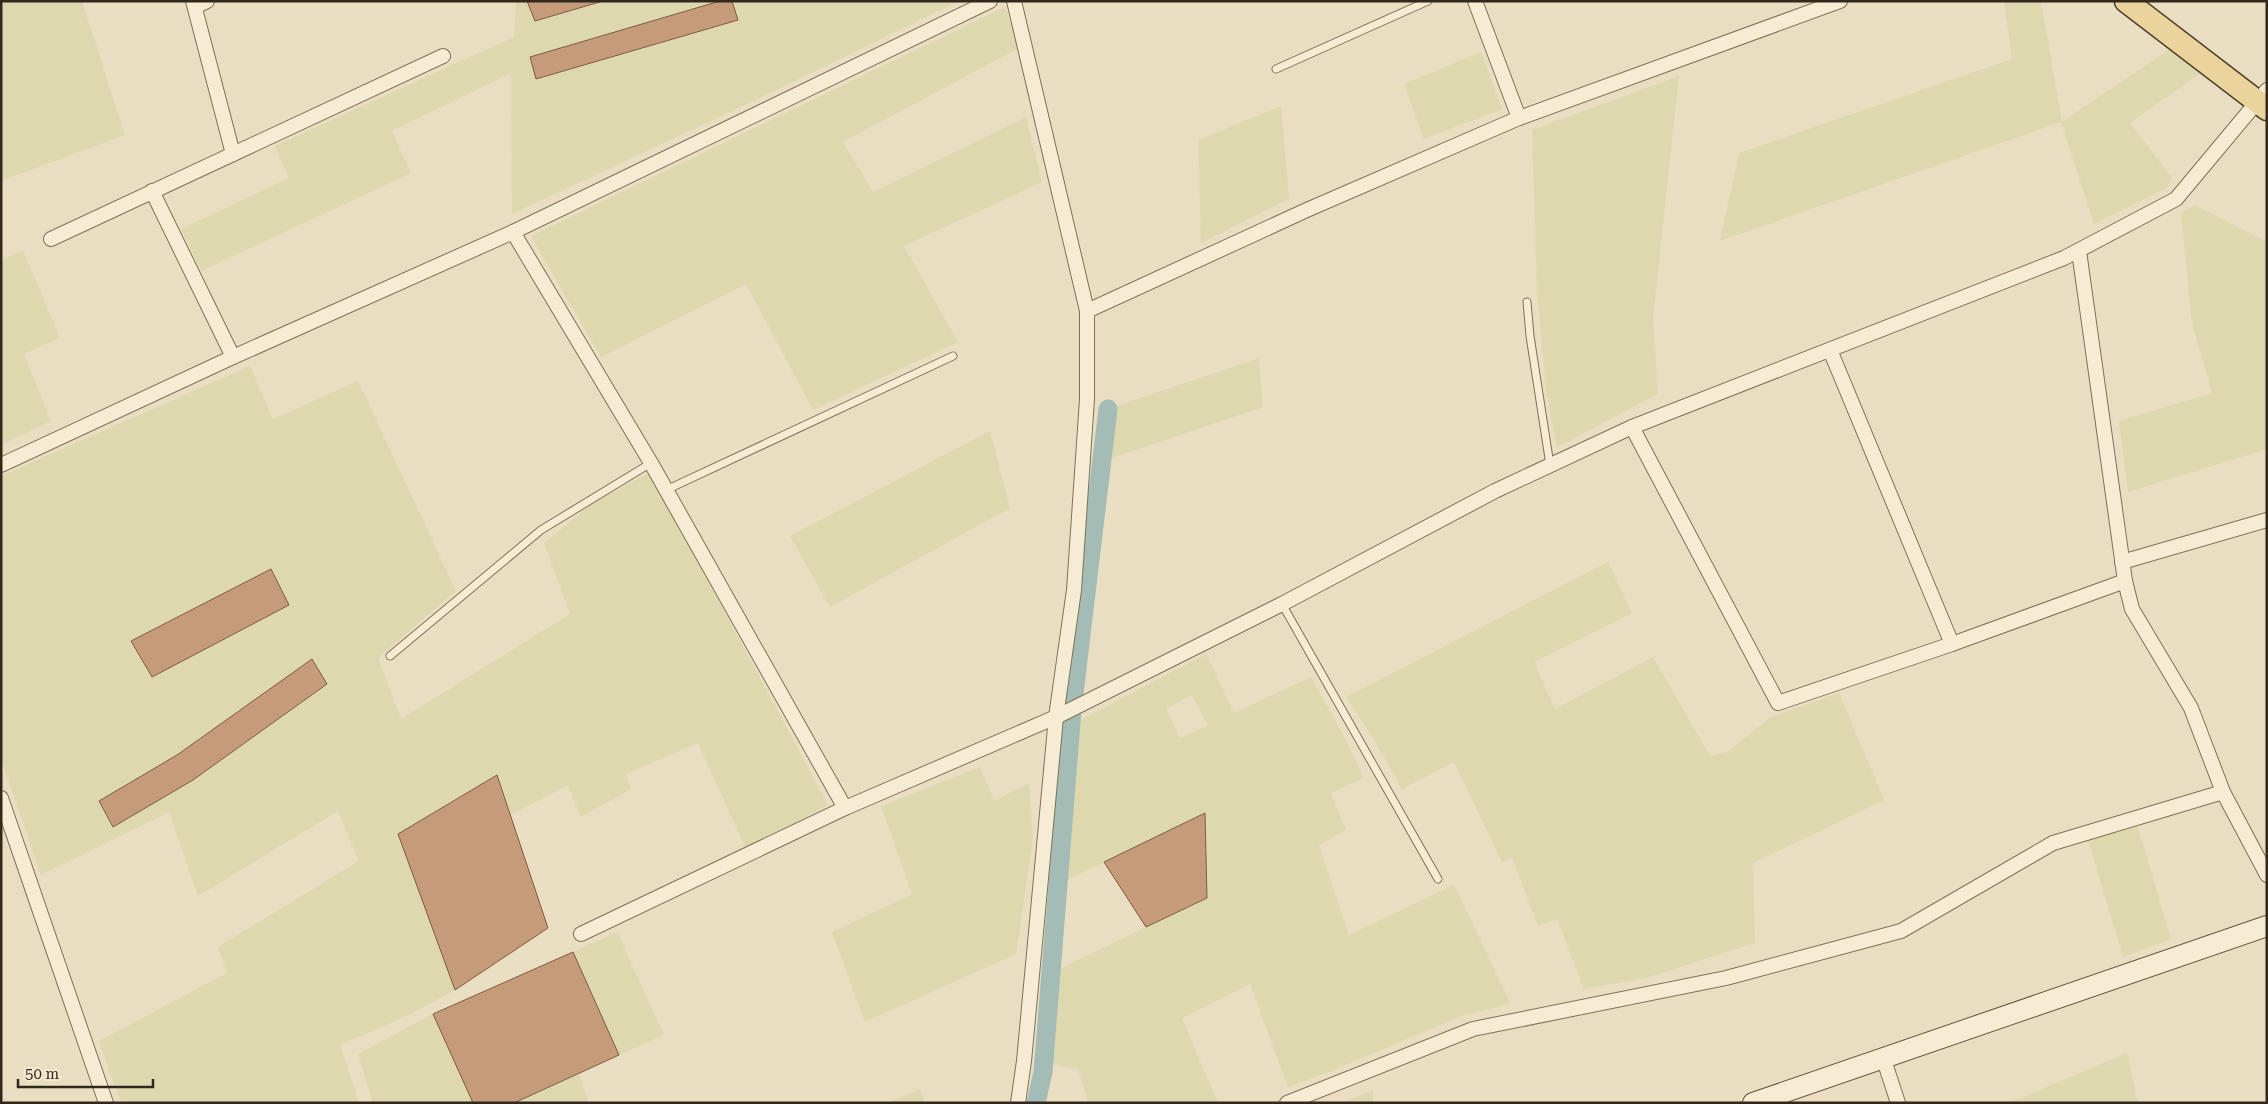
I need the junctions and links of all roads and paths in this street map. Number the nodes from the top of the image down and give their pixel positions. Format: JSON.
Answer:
{"nodes":[{"id":1,"x":990,"y":1,"type":"edge"},
{"id":2,"x":1014,"y":1,"type":"edge"},
{"id":3,"x":1428,"y":1,"type":"edge"},
{"id":4,"x":1476,"y":1,"type":"edge"},
{"id":5,"x":1840,"y":1,"type":"edge"},
{"id":6,"x":2126,"y":1,"type":"edge"},
{"id":7,"x":198,"y":3,"type":"edge"},
{"id":8,"x":443,"y":56,"type":"dead end"},
{"id":9,"x":1276,"y":70,"type":"dead end"},
{"id":10,"x":2264,"y":101,"type":"edge"},
{"id":11,"x":1519,"y":118,"type":"junction"},
{"id":12,"x":233,"y":154,"type":"junction"},
{"id":13,"x":152,"y":192,"type":"junction"},
{"id":14,"x":513,"y":232,"type":"junction"},
{"id":15,"x":51,"y":239,"type":"dead end"},
{"id":16,"x":2079,"y":251,"type":"junction"},
{"id":17,"x":1527,"y":302,"type":"dead end"},
{"id":18,"x":1087,"y":311,"type":"junction"},
{"id":19,"x":1830,"y":350,"type":"junction"},
{"id":20,"x":953,"y":356,"type":"dead end"},
{"id":21,"x":233,"y":357,"type":"junction"},
{"id":22,"x":1632,"y":427,"type":"junction"},
{"id":23,"x":651,"y":463,"type":"junction"},
{"id":24,"x":1,"y":465,"type":"edge"},
{"id":25,"x":1550,"y":465,"type":"junction"},
{"id":26,"x":666,"y":490,"type":"junction"},
{"id":27,"x":2267,"y":520,"type":"edge"},
{"id":28,"x":2122,"y":562,"type":"junction"},
{"id":29,"x":2125,"y":581,"type":"junction"},
{"id":30,"x":1282,"y":604,"type":"junction"},
{"id":31,"x":1952,"y":644,"type":"junction"},
{"id":32,"x":390,"y":656,"type":"dead end"},
{"id":33,"x":1056,"y":717,"type":"junction"},
{"id":34,"x":2223,"y":792,"type":"junction"},
{"id":35,"x":1,"y":798,"type":"edge"},
{"id":36,"x":845,"y":808,"type":"junction"},
{"id":37,"x":2267,"y":875,"type":"edge"},
{"id":38,"x":1438,"y":879,"type":"dead end"},
{"id":39,"x":2267,"y":926,"type":"edge"},
{"id":40,"x":581,"y":934,"type":"dead end"},
{"id":41,"x":1883,"y":1057,"type":"junction"},
{"id":42,"x":106,"y":1103,"type":"edge"},
{"id":43,"x":1018,"y":1103,"type":"edge"},
{"id":44,"x":1288,"y":1103,"type":"edge"},
{"id":45,"x":1752,"y":1103,"type":"edge"},
{"id":46,"x":1898,"y":1103,"type":"edge"}],
"edges":[{"from":1,"to":14,"type":"street"},
{"from":2,"to":18,"type":"street"},
{"from":3,"to":9,"type":"lane"},
{"from":4,"to":11,"type":"street"},
{"from":5,"to":11,"type":"street"},
{"from":6,"to":10,"type":"main road"},
{"from":7,"to":12,"type":"street"},
{"from":8,"to":12,"type":"street"},
{"from":10,"to":16,"type":"street"},
{"from":11,"to":18,"type":"street"},
{"from":12,"to":13,"type":"street"},
{"from":13,"to":15,"type":"street"},
{"from":13,"to":21,"type":"street"},
{"from":14,"to":21,"type":"street"},
{"from":14,"to":23,"type":"street"},
{"from":16,"to":19,"type":"street"},
{"from":16,"to":28,"type":"street"},
{"from":17,"to":25,"type":"lane"},
{"from":18,"to":33,"type":"street"},
{"from":19,"to":22,"type":"street"},
{"from":19,"to":31,"type":"street"},
{"from":20,"to":26,"type":"lane"},
{"from":21,"to":24,"type":"street"},
{"from":22,"to":25,"type":"street"},
{"from":22,"to":31,"type":"street"},
{"from":23,"to":26,"type":"street"},
{"from":23,"to":32,"type":"lane"},
{"from":25,"to":30,"type":"street"},
{"from":26,"to":36,"type":"street"},
{"from":27,"to":28,"type":"street"},
{"from":28,"to":29,"type":"street"},
{"from":29,"to":31,"type":"street"},
{"from":29,"to":34,"type":"street"},
{"from":30,"to":33,"type":"street"},
{"from":30,"to":38,"type":"lane"},
{"from":33,"to":36,"type":"street"},
{"from":33,"to":43,"type":"street"},
{"from":34,"to":37,"type":"street"},
{"from":34,"to":44,"type":"street"},
{"from":35,"to":42,"type":"street"},
{"from":36,"to":40,"type":"street"},
{"from":39,"to":41,"type":"street"},
{"from":41,"to":45,"type":"street"},
{"from":41,"to":46,"type":"street"}]}
